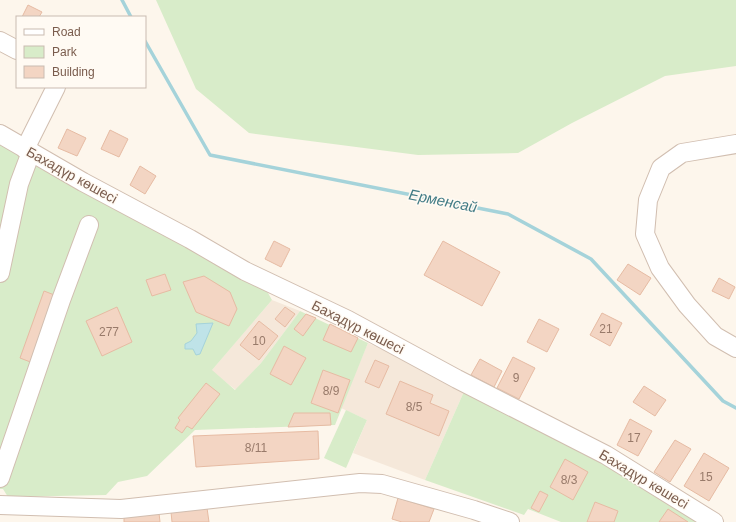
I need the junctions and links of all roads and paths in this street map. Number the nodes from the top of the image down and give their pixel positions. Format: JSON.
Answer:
{"nodes":[{"id":1,"x":0,"y":41,"type":"edge"},
{"id":2,"x":16,"y":49,"type":"edge"},
{"id":3,"x":56,"y":88,"type":"edge"},
{"id":4,"x":0,"y":134,"type":"edge"},
{"id":5,"x":736,"y":144,"type":"edge"},
{"id":6,"x":28,"y":151,"type":"junction"},
{"id":7,"x":89,"y":225,"type":"dead end"},
{"id":8,"x":0,"y":273,"type":"edge"},
{"id":9,"x":736,"y":348,"type":"edge"},
{"id":10,"x":0,"y":478,"type":"edge"},
{"id":11,"x":0,"y":505,"type":"edge"},
{"id":12,"x":510,"y":522,"type":"edge"},
{"id":13,"x":714,"y":522,"type":"edge"}],
"edges":[{"from":1,"to":2,"type":"street"},
{"from":3,"to":6,"type":"street"},
{"from":4,"to":6,"type":"street","name":"Бахадүр көшесі"},
{"from":5,"to":9,"type":"street"},
{"from":6,"to":8,"type":"street"},
{"from":6,"to":13,"type":"street","name":"Бахадүр көшесі"},
{"from":7,"to":10,"type":"street"},
{"from":11,"to":12,"type":"street"}]}
